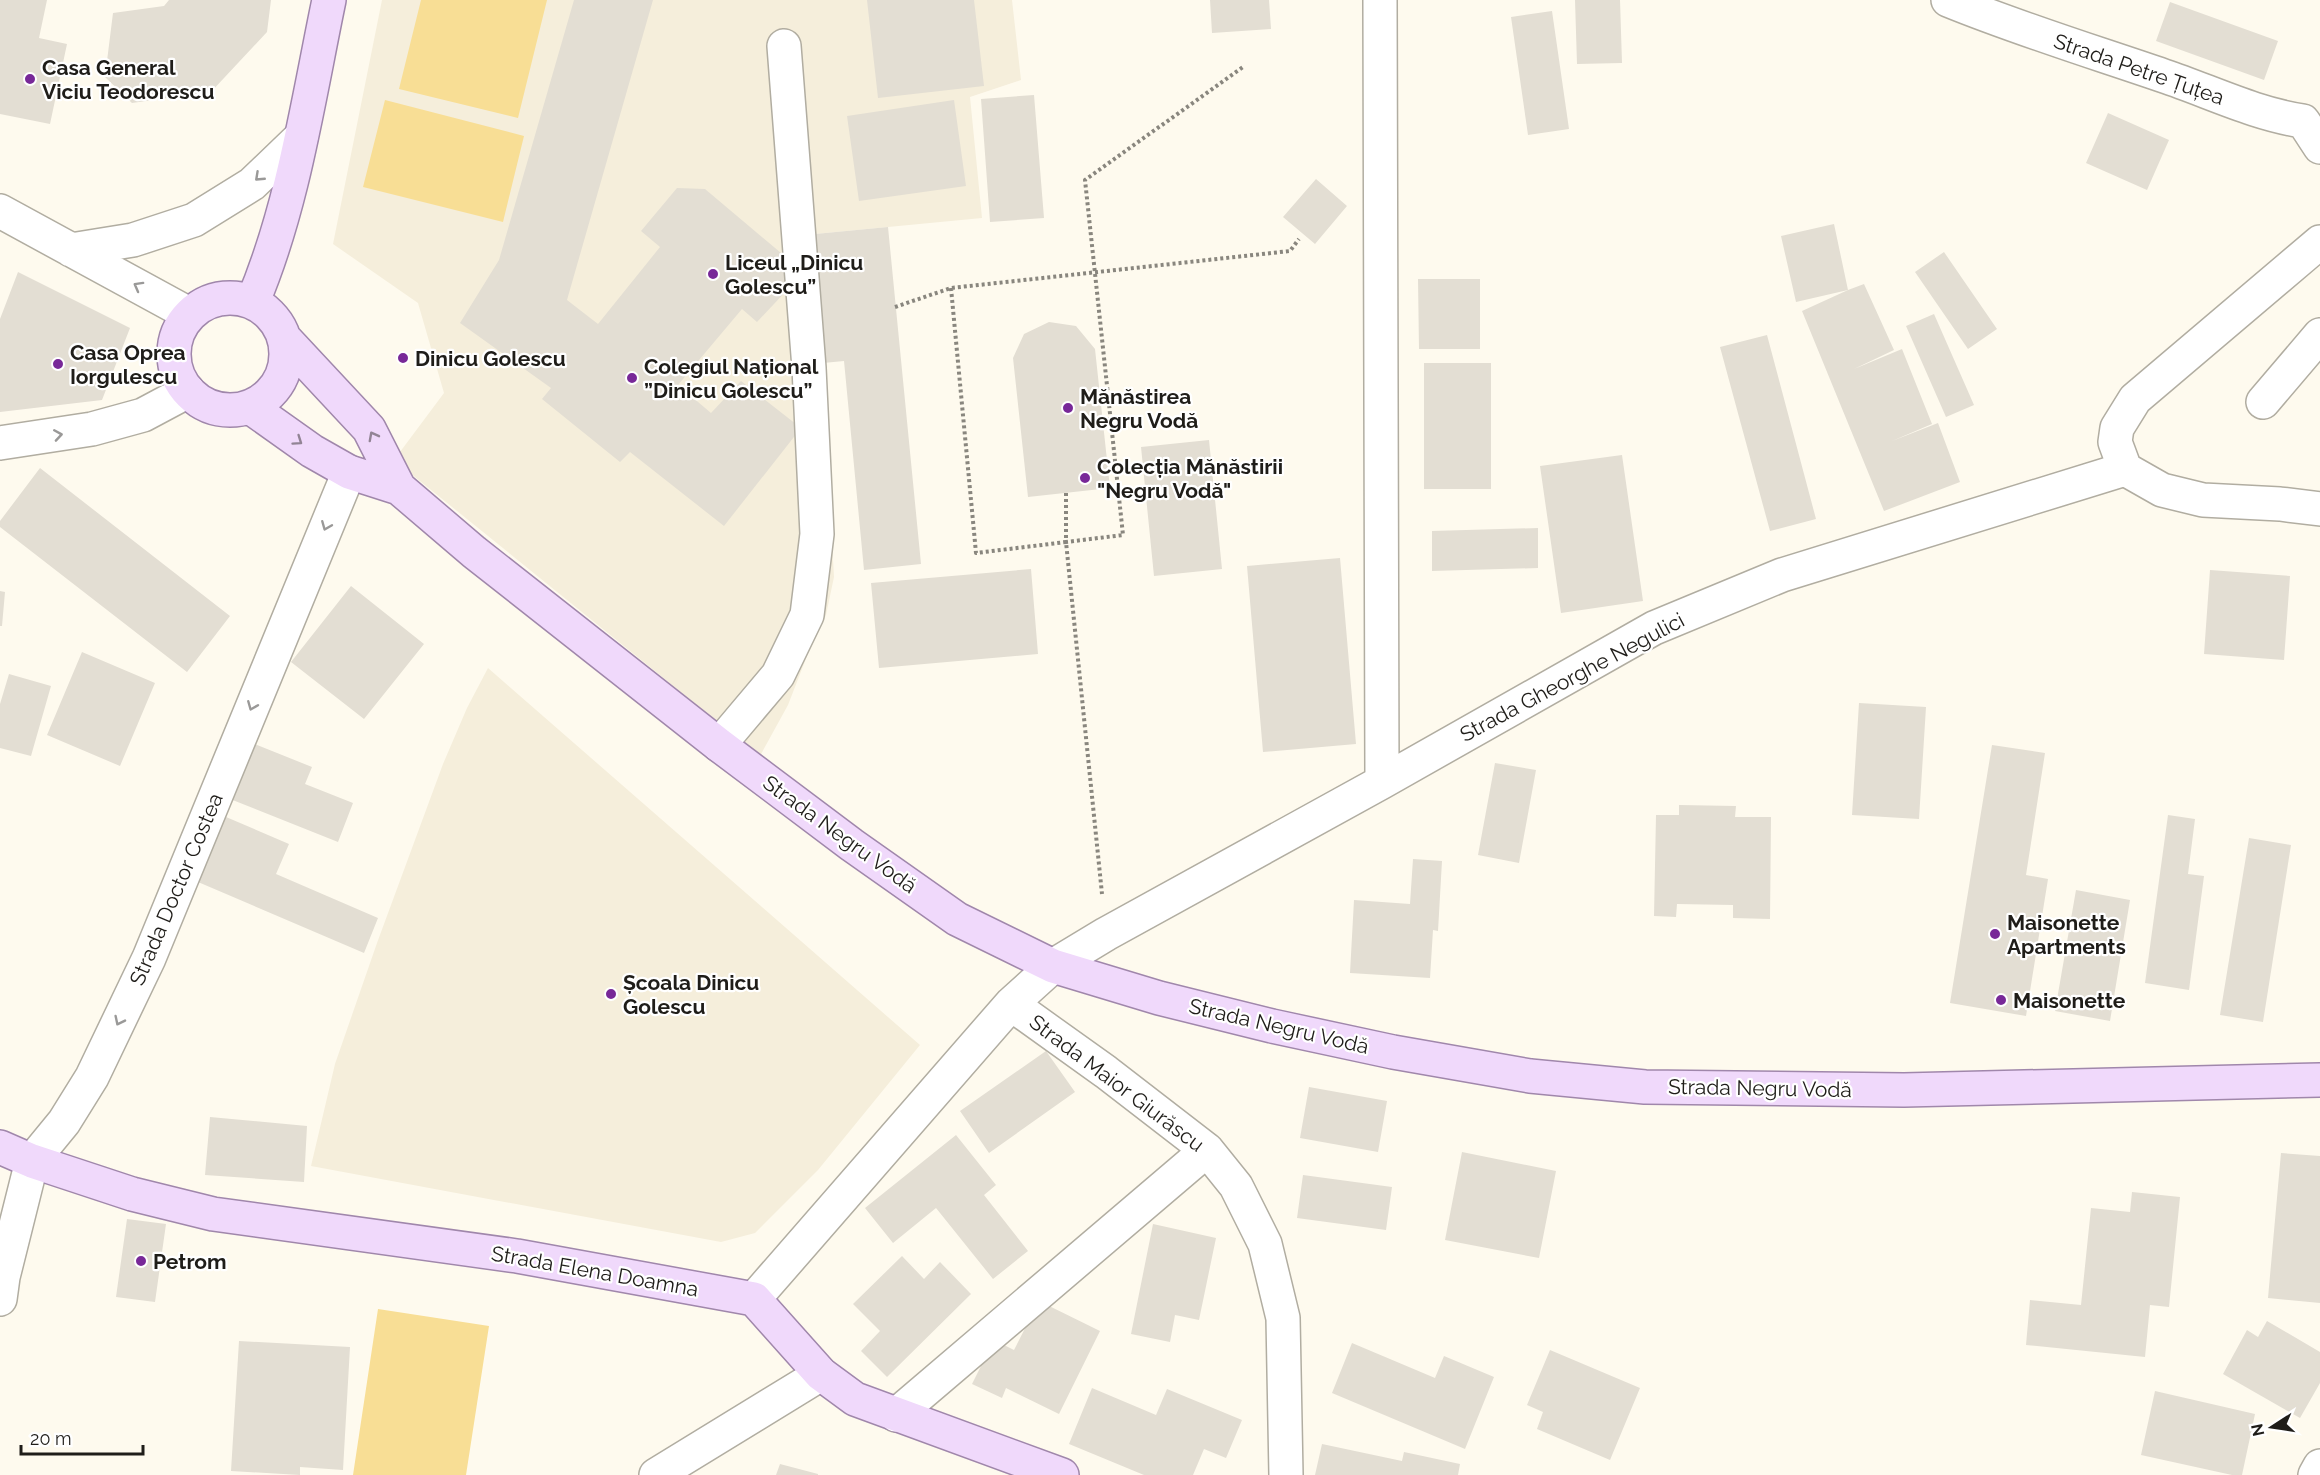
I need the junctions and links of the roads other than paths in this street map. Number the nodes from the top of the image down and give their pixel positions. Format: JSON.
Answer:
{"nodes":[{"id":1,"x":329,"y":0,"type":"edge"},
{"id":2,"x":1380,"y":0,"type":"edge"},
{"id":3,"x":1948,"y":0,"type":"edge"},
{"id":4,"x":784,"y":46,"type":"dead end"},
{"id":5,"x":2314,"y":132,"type":"edge"},
{"id":6,"x":301,"y":137,"type":"junction"},
{"id":7,"x":0,"y":211,"type":"edge"},
{"id":8,"x":2320,"y":242,"type":"edge"},
{"id":9,"x":71,"y":250,"type":"junction"},
{"id":10,"x":253,"y":302,"type":"junction"},
{"id":11,"x":189,"y":315,"type":"junction"},
{"id":12,"x":2320,"y":335,"type":"edge"},
{"id":13,"x":285,"y":339,"type":"junction"},
{"id":14,"x":188,"y":392,"type":"junction"},
{"id":15,"x":2263,"y":402,"type":"dead end"},
{"id":16,"x":250,"y":407,"type":"junction"},
{"id":17,"x":0,"y":443,"type":"edge"},
{"id":18,"x":2120,"y":456,"type":"junction"},
{"id":19,"x":349,"y":472,"type":"junction"},
{"id":20,"x":399,"y":488,"type":"junction"},
{"id":21,"x":2320,"y":509,"type":"edge"},
{"id":22,"x":719,"y":745,"type":"junction"},
{"id":23,"x":1382,"y":782,"type":"junction"},
{"id":24,"x":1053,"y":966,"type":"junction"},
{"id":25,"x":1011,"y":1004,"type":"junction"},
{"id":26,"x":2320,"y":1080,"type":"edge"},
{"id":27,"x":0,"y":1147,"type":"edge"},
{"id":28,"x":1207,"y":1150,"type":"junction"},
{"id":29,"x":32,"y":1161,"type":"junction"},
{"id":30,"x":0,"y":1299,"type":"edge"},
{"id":31,"x":754,"y":1299,"type":"junction"},
{"id":32,"x":821,"y":1374,"type":"junction"},
{"id":33,"x":896,"y":1415,"type":"junction"},
{"id":34,"x":2320,"y":1466,"type":"edge"},
{"id":35,"x":656,"y":1475,"type":"edge"},
{"id":36,"x":1062,"y":1475,"type":"edge"},
{"id":37,"x":1286,"y":1475,"type":"edge"},
{"id":38,"x":2315,"y":1475,"type":"edge"}],
"edges":[{"from":1,"to":6,"type":"main road"},
{"from":2,"to":23,"type":"street"},
{"from":3,"to":5,"type":"street","name":"Strada Petre Țuțea"},
{"from":4,"to":22,"type":"street"},
{"from":6,"to":9,"type":"street","one_way":true},
{"from":6,"to":10,"type":"main road"},
{"from":7,"to":9,"type":"street"},
{"from":8,"to":18,"type":"street"},
{"from":11,"to":9,"type":"street","one_way":true},
{"from":10,"to":11,"type":"main road"},
{"from":10,"to":13,"type":"main road"},
{"from":11,"to":14,"type":"main road"},
{"from":12,"to":15,"type":"street"},
{"from":13,"to":16,"type":"main road"},
{"from":20,"to":13,"type":"main road","name":"Strada Negru Vodă","one_way":true},
{"from":14,"to":16,"type":"main road"},
{"from":17,"to":14,"type":"street","one_way":true},
{"from":16,"to":19,"type":"main road","name":"Strada Negru Vodă","one_way":true},
{"from":18,"to":21,"type":"street"},
{"from":18,"to":23,"type":"street","name":"Strada Gheorghe Negulici"},
{"from":19,"to":20,"type":"main road","name":"Strada Negru Vodă"},
{"from":19,"to":29,"type":"street","name":"Strada Doctor Costea","one_way":true},
{"from":20,"to":22,"type":"main road","name":"Strada Negru Vodă"},
{"from":22,"to":24,"type":"main road","name":"Strada Negru Vodă"},
{"from":23,"to":24,"type":"street","name":"Strada Gheorghe Negulici"},
{"from":24,"to":25,"type":"street"},
{"from":24,"to":26,"type":"main road","name":"Strada Negru Vodă"},
{"from":25,"to":28,"type":"street","name":"Strada Maior Giurăscu"},
{"from":25,"to":31,"type":"street"},
{"from":27,"to":29,"type":"main road","name":"Strada Elena Doamna"},
{"from":28,"to":33,"type":"street"},
{"from":28,"to":37,"type":"street","name":"Strada Maior Giurăscu"},
{"from":29,"to":30,"type":"street","name":"Strada Doctor Costea"},
{"from":29,"to":31,"type":"main road","name":"Strada Elena Doamna"},
{"from":31,"to":32,"type":"main road"},
{"from":32,"to":33,"type":"main road"},
{"from":32,"to":35,"type":"street"},
{"from":33,"to":36,"type":"main road"},
{"from":34,"to":38,"type":"street"}]}
